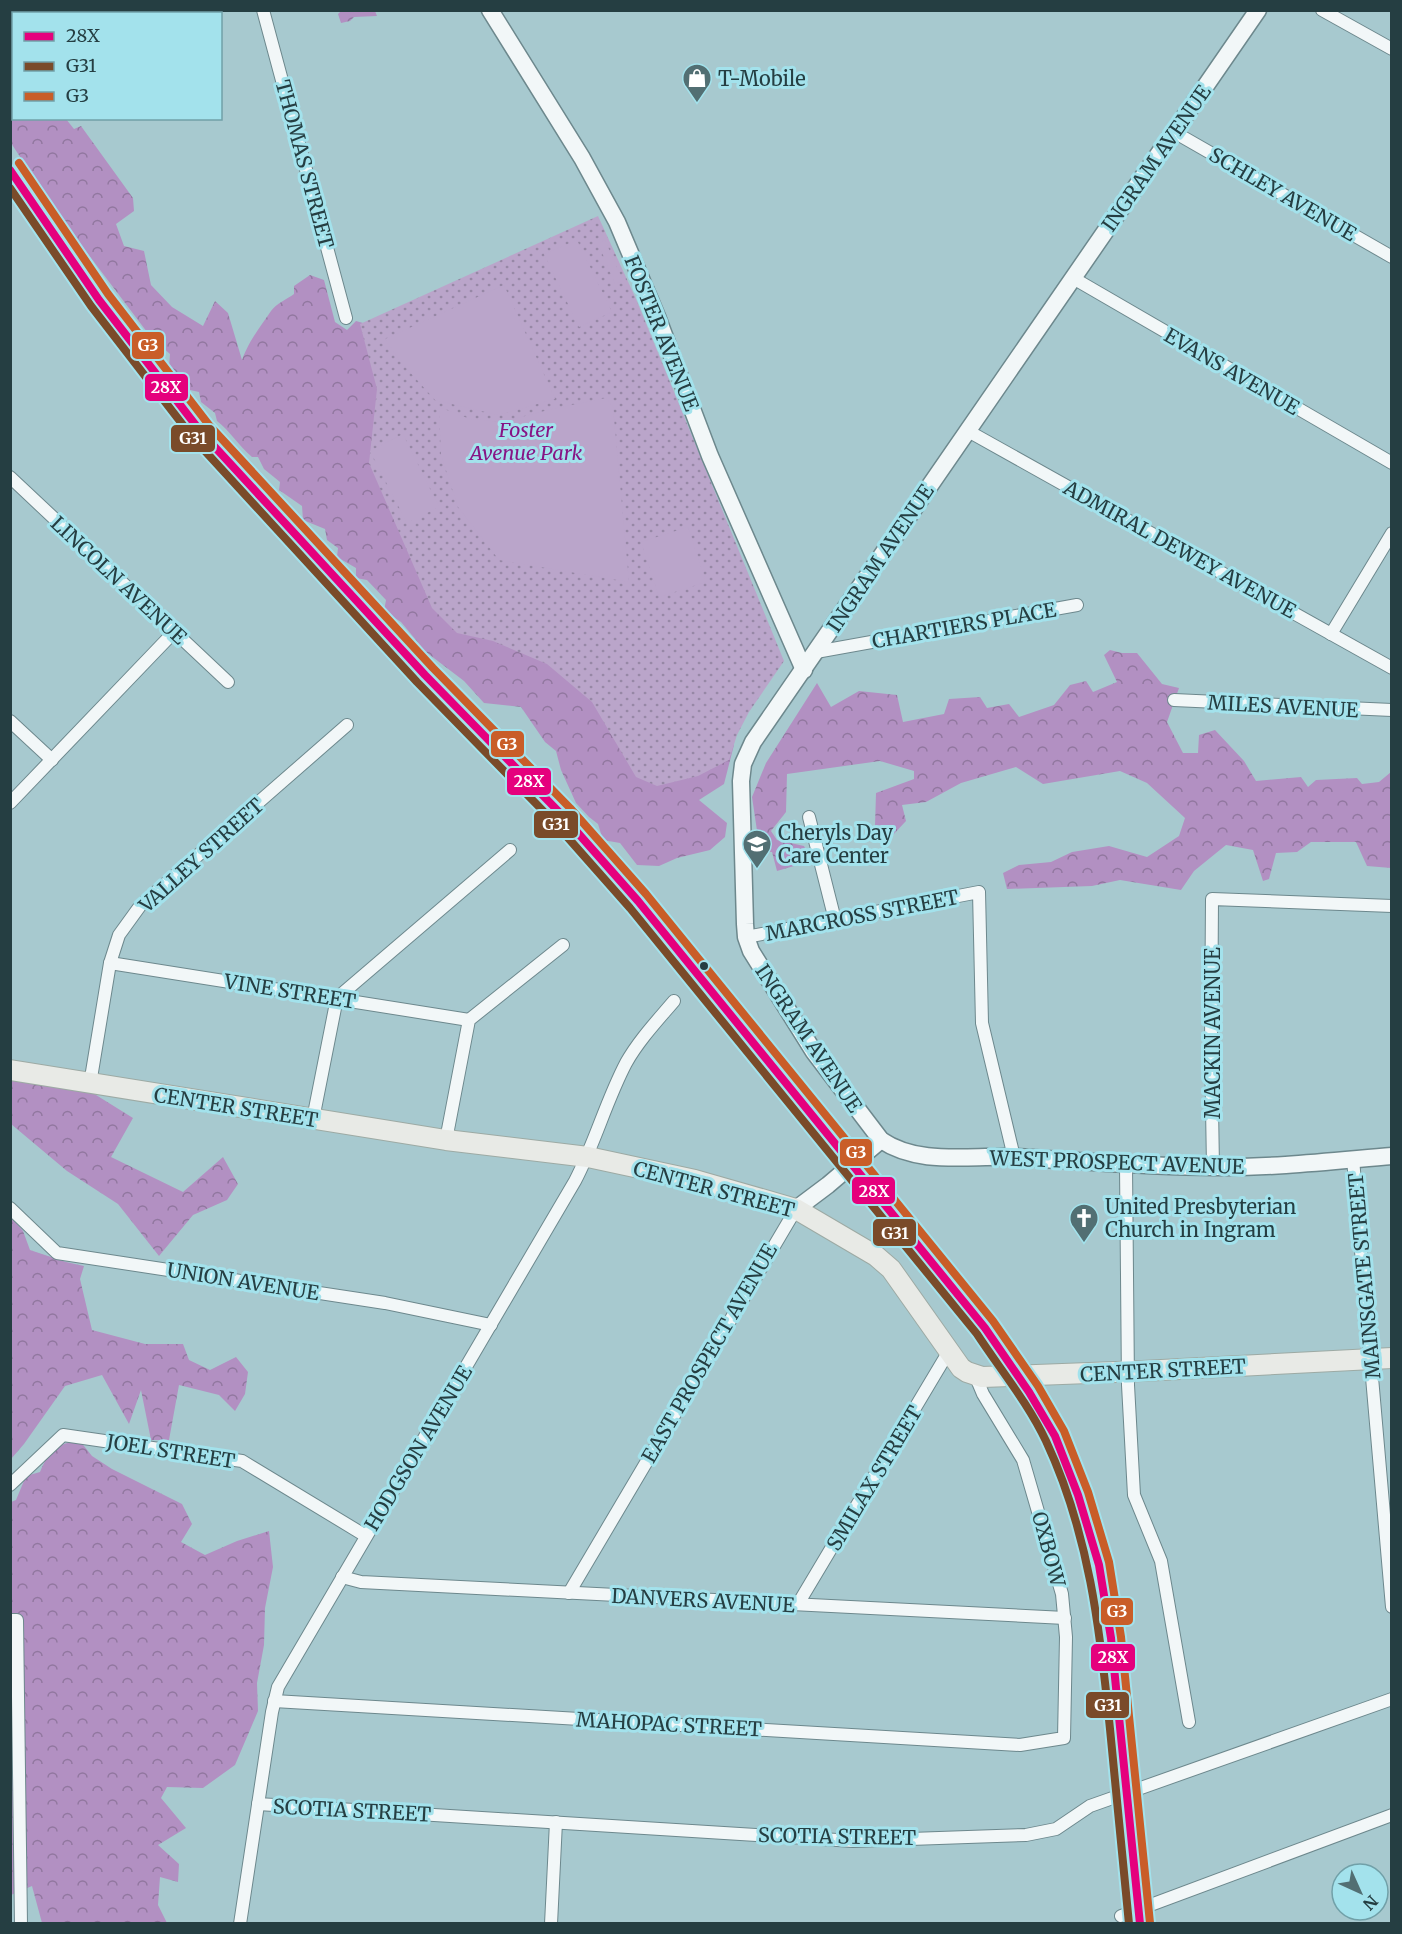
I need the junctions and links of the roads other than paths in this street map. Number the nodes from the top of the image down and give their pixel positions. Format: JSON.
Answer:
{"nodes":[{"id":1,"x":263,"y":10,"type":"edge"},
{"id":2,"x":490,"y":10,"type":"edge"},
{"id":3,"x":1258,"y":10,"type":"edge"},
{"id":4,"x":1322,"y":10,"type":"edge"},
{"id":5,"x":1392,"y":49,"type":"edge"},
{"id":6,"x":1174,"y":132,"type":"junction"},
{"id":7,"x":1392,"y":257,"type":"edge"},
{"id":8,"x":1073,"y":278,"type":"junction"},
{"id":9,"x":346,"y":318,"type":"dead end"},
{"id":10,"x":968,"y":431,"type":"junction"},
{"id":11,"x":1392,"y":464,"type":"edge"},
{"id":12,"x":10,"y":477,"type":"edge"},
{"id":13,"x":1392,"y":533,"type":"edge"},
{"id":14,"x":1077,"y":605,"type":"dead end"},
{"id":15,"x":174,"y":632,"type":"junction"},
{"id":16,"x":1331,"y":634,"type":"junction"},
{"id":17,"x":816,"y":652,"type":"junction"},
{"id":18,"x":1392,"y":668,"type":"edge"},
{"id":19,"x":804,"y":670,"type":"junction"},
{"id":20,"x":228,"y":682,"type":"dead end"},
{"id":21,"x":1174,"y":700,"type":"dead end"},
{"id":22,"x":1392,"y":710,"type":"edge"},
{"id":23,"x":10,"y":721,"type":"edge"},
{"id":24,"x":347,"y":725,"type":"dead end"},
{"id":25,"x":52,"y":760,"type":"junction"},
{"id":26,"x":10,"y":803,"type":"edge"},
{"id":27,"x":809,"y":817,"type":"dead end"},
{"id":28,"x":510,"y":850,"type":"dead end"},
{"id":29,"x":1392,"y":906,"type":"edge"},
{"id":30,"x":836,"y":920,"type":"junction"},
{"id":31,"x":746,"y":938,"type":"junction"},
{"id":32,"x":563,"y":945,"type":"dead end"},
{"id":33,"x":110,"y":963,"type":"junction"},
{"id":34,"x":337,"y":998,"type":"junction"},
{"id":35,"x":674,"y":1001,"type":"dead end"},
{"id":36,"x":470,"y":1020,"type":"junction"},
{"id":37,"x":10,"y":1070,"type":"edge"},
{"id":38,"x":90,"y":1084,"type":"junction"},
{"id":39,"x":313,"y":1119,"type":"junction"},
{"id":40,"x":446,"y":1140,"type":"junction"},
{"id":41,"x":881,"y":1140,"type":"junction"},
{"id":42,"x":1392,"y":1156,"type":"edge"},
{"id":43,"x":588,"y":1157,"type":"junction"},
{"id":44,"x":1014,"y":1157,"type":"junction"},
{"id":45,"x":1353,"y":1159,"type":"junction"},
{"id":46,"x":1126,"y":1166,"type":"junction"},
{"id":47,"x":1213,"y":1167,"type":"junction"},
{"id":48,"x":10,"y":1208,"type":"edge"},
{"id":49,"x":796,"y":1209,"type":"junction"},
{"id":50,"x":491,"y":1325,"type":"junction"},
{"id":51,"x":949,"y":1351,"type":"junction"},
{"id":52,"x":1392,"y":1358,"type":"edge"},
{"id":53,"x":1371,"y":1359,"type":"junction"},
{"id":54,"x":1128,"y":1372,"type":"junction"},
{"id":55,"x":983,"y":1376,"type":"junction"},
{"id":56,"x":10,"y":1485,"type":"edge"},
{"id":57,"x":1387,"y":1493,"type":"edge"},
{"id":58,"x":366,"y":1536,"type":"junction"},
{"id":59,"x":342,"y":1577,"type":"junction"},
{"id":60,"x":569,"y":1593,"type":"junction"},
{"id":61,"x":798,"y":1604,"type":"junction"},
{"id":62,"x":1392,"y":1607,"type":"edge"},
{"id":63,"x":1065,"y":1618,"type":"junction"},
{"id":64,"x":14,"y":1620,"type":"edge"},
{"id":65,"x":1392,"y":1699,"type":"edge"},
{"id":66,"x":274,"y":1701,"type":"junction"},
{"id":67,"x":1189,"y":1722,"type":"dead end"},
{"id":68,"x":1064,"y":1738,"type":"joint"},
{"id":69,"x":258,"y":1804,"type":"junction"},
{"id":70,"x":1392,"y":1815,"type":"edge"},
{"id":71,"x":556,"y":1822,"type":"junction"},
{"id":72,"x":1121,"y":1916,"type":"dead end"},
{"id":73,"x":21,"y":1923,"type":"edge"},
{"id":74,"x":240,"y":1923,"type":"edge"},
{"id":75,"x":551,"y":1923,"type":"edge"}],
"edges":[{"from":1,"to":9,"type":"street","name":"THOMAS STREET"},
{"from":2,"to":19,"type":"street","name":"FOSTER AVENUE"},
{"from":3,"to":6,"type":"street","name":"INGRAM AVENUE"},
{"from":4,"to":5,"type":"street"},
{"from":6,"to":7,"type":"street","name":"SCHLEY AVENUE"},
{"from":6,"to":8,"type":"street","name":"INGRAM AVENUE"},
{"from":8,"to":10,"type":"street","name":"INGRAM AVENUE"},
{"from":8,"to":11,"type":"street","name":"EVANS AVENUE"},
{"from":10,"to":16,"type":"street","name":"ADMIRAL DEWEY AVENUE"},
{"from":10,"to":17,"type":"street","name":"INGRAM AVENUE"},
{"from":12,"to":15,"type":"street","name":"LINCOLN AVENUE"},
{"from":13,"to":16,"type":"street"},
{"from":14,"to":17,"type":"street","name":"CHARTIERS PLACE"},
{"from":15,"to":20,"type":"street","name":"LINCOLN AVENUE"},
{"from":15,"to":25,"type":"street"},
{"from":16,"to":18,"type":"street","name":"ADMIRAL DEWEY AVENUE"},
{"from":17,"to":19,"type":"street","name":"INGRAM AVENUE"},
{"from":19,"to":31,"type":"street","name":"INGRAM AVENUE"},
{"from":21,"to":22,"type":"street","name":"MILES AVENUE"},
{"from":23,"to":25,"type":"street"},
{"from":24,"to":33,"type":"street","name":"VALLEY STREET"},
{"from":25,"to":26,"type":"street"},
{"from":27,"to":30,"type":"street"},
{"from":28,"to":34,"type":"street"},
{"from":29,"to":47,"type":"street","name":"MACKIN AVENUE"},
{"from":30,"to":31,"type":"street","name":"MARCROSS STREET"},
{"from":30,"to":44,"type":"street","name":"MARCROSS STREET"},
{"from":31,"to":41,"type":"street","name":"INGRAM AVENUE"},
{"from":32,"to":36,"type":"street"},
{"from":33,"to":34,"type":"street","name":"VINE STREET"},
{"from":33,"to":38,"type":"street","name":"VALLEY STREET"},
{"from":34,"to":36,"type":"street","name":"VINE STREET"},
{"from":34,"to":39,"type":"street"},
{"from":35,"to":43,"type":"street","name":"HODGSON AVENUE"},
{"from":36,"to":40,"type":"street"},
{"from":37,"to":38,"type":"main road","name":"CENTER STREET"},
{"from":38,"to":39,"type":"main road","name":"CENTER STREET"},
{"from":39,"to":40,"type":"main road","name":"CENTER STREET"},
{"from":40,"to":43,"type":"main road","name":"CENTER STREET"},
{"from":41,"to":44,"type":"street","name":"WEST PROSPECT AVENUE"},
{"from":41,"to":49,"type":"street","name":"EAST PROSPECT AVENUE"},
{"from":42,"to":45,"type":"street","name":"WEST PROSPECT AVENUE"},
{"from":43,"to":49,"type":"main road","name":"CENTER STREET"},
{"from":43,"to":50,"type":"street","name":"HODGSON AVENUE"},
{"from":44,"to":46,"type":"street","name":"WEST PROSPECT AVENUE"},
{"from":45,"to":47,"type":"street","name":"WEST PROSPECT AVENUE"},
{"from":45,"to":53,"type":"street","name":"MAINSGATE STREET"},
{"from":46,"to":47,"type":"street","name":"WEST PROSPECT AVENUE"},
{"from":46,"to":54,"type":"street"},
{"from":48,"to":50,"type":"street","name":"UNION AVENUE"},
{"from":49,"to":51,"type":"main road","name":"CENTER STREET"},
{"from":49,"to":60,"type":"street","name":"EAST PROSPECT AVENUE"},
{"from":50,"to":58,"type":"street","name":"HODGSON AVENUE"},
{"from":51,"to":55,"type":"main road","name":"CENTER STREET"},
{"from":51,"to":61,"type":"street","name":"SMILAX STREET"},
{"from":52,"to":53,"type":"main road","name":"CENTER STREET"},
{"from":53,"to":54,"type":"main road","name":"CENTER STREET"},
{"from":53,"to":57,"type":"street","name":"MAINSGATE STREET"},
{"from":54,"to":55,"type":"main road","name":"CENTER STREET"},
{"from":54,"to":67,"type":"street"},
{"from":55,"to":63,"type":"street","name":"OXBOW"},
{"from":56,"to":58,"type":"street","name":"JOEL STREET"},
{"from":57,"to":62,"type":"street","name":"MAINSGATE STREET"},
{"from":58,"to":59,"type":"street","name":"HODGSON AVENUE"},
{"from":59,"to":60,"type":"street","name":"DANVERS AVENUE"},
{"from":59,"to":66,"type":"street","name":"HODGSON AVENUE"},
{"from":60,"to":61,"type":"street","name":"DANVERS AVENUE"},
{"from":61,"to":63,"type":"street","name":"DANVERS AVENUE"},
{"from":63,"to":68,"type":"street","name":"OXBOW"},
{"from":64,"to":73,"type":"street"},
{"from":65,"to":71,"type":"street","name":"SCOTIA STREET"},
{"from":66,"to":68,"type":"street","name":"MAHOPAC STREET"},
{"from":66,"to":69,"type":"street","name":"HODGSON AVENUE"},
{"from":69,"to":71,"type":"street","name":"SCOTIA STREET"},
{"from":69,"to":74,"type":"street","name":"HODGSON AVENUE"},
{"from":70,"to":72,"type":"street"},
{"from":71,"to":75,"type":"street"}]}
